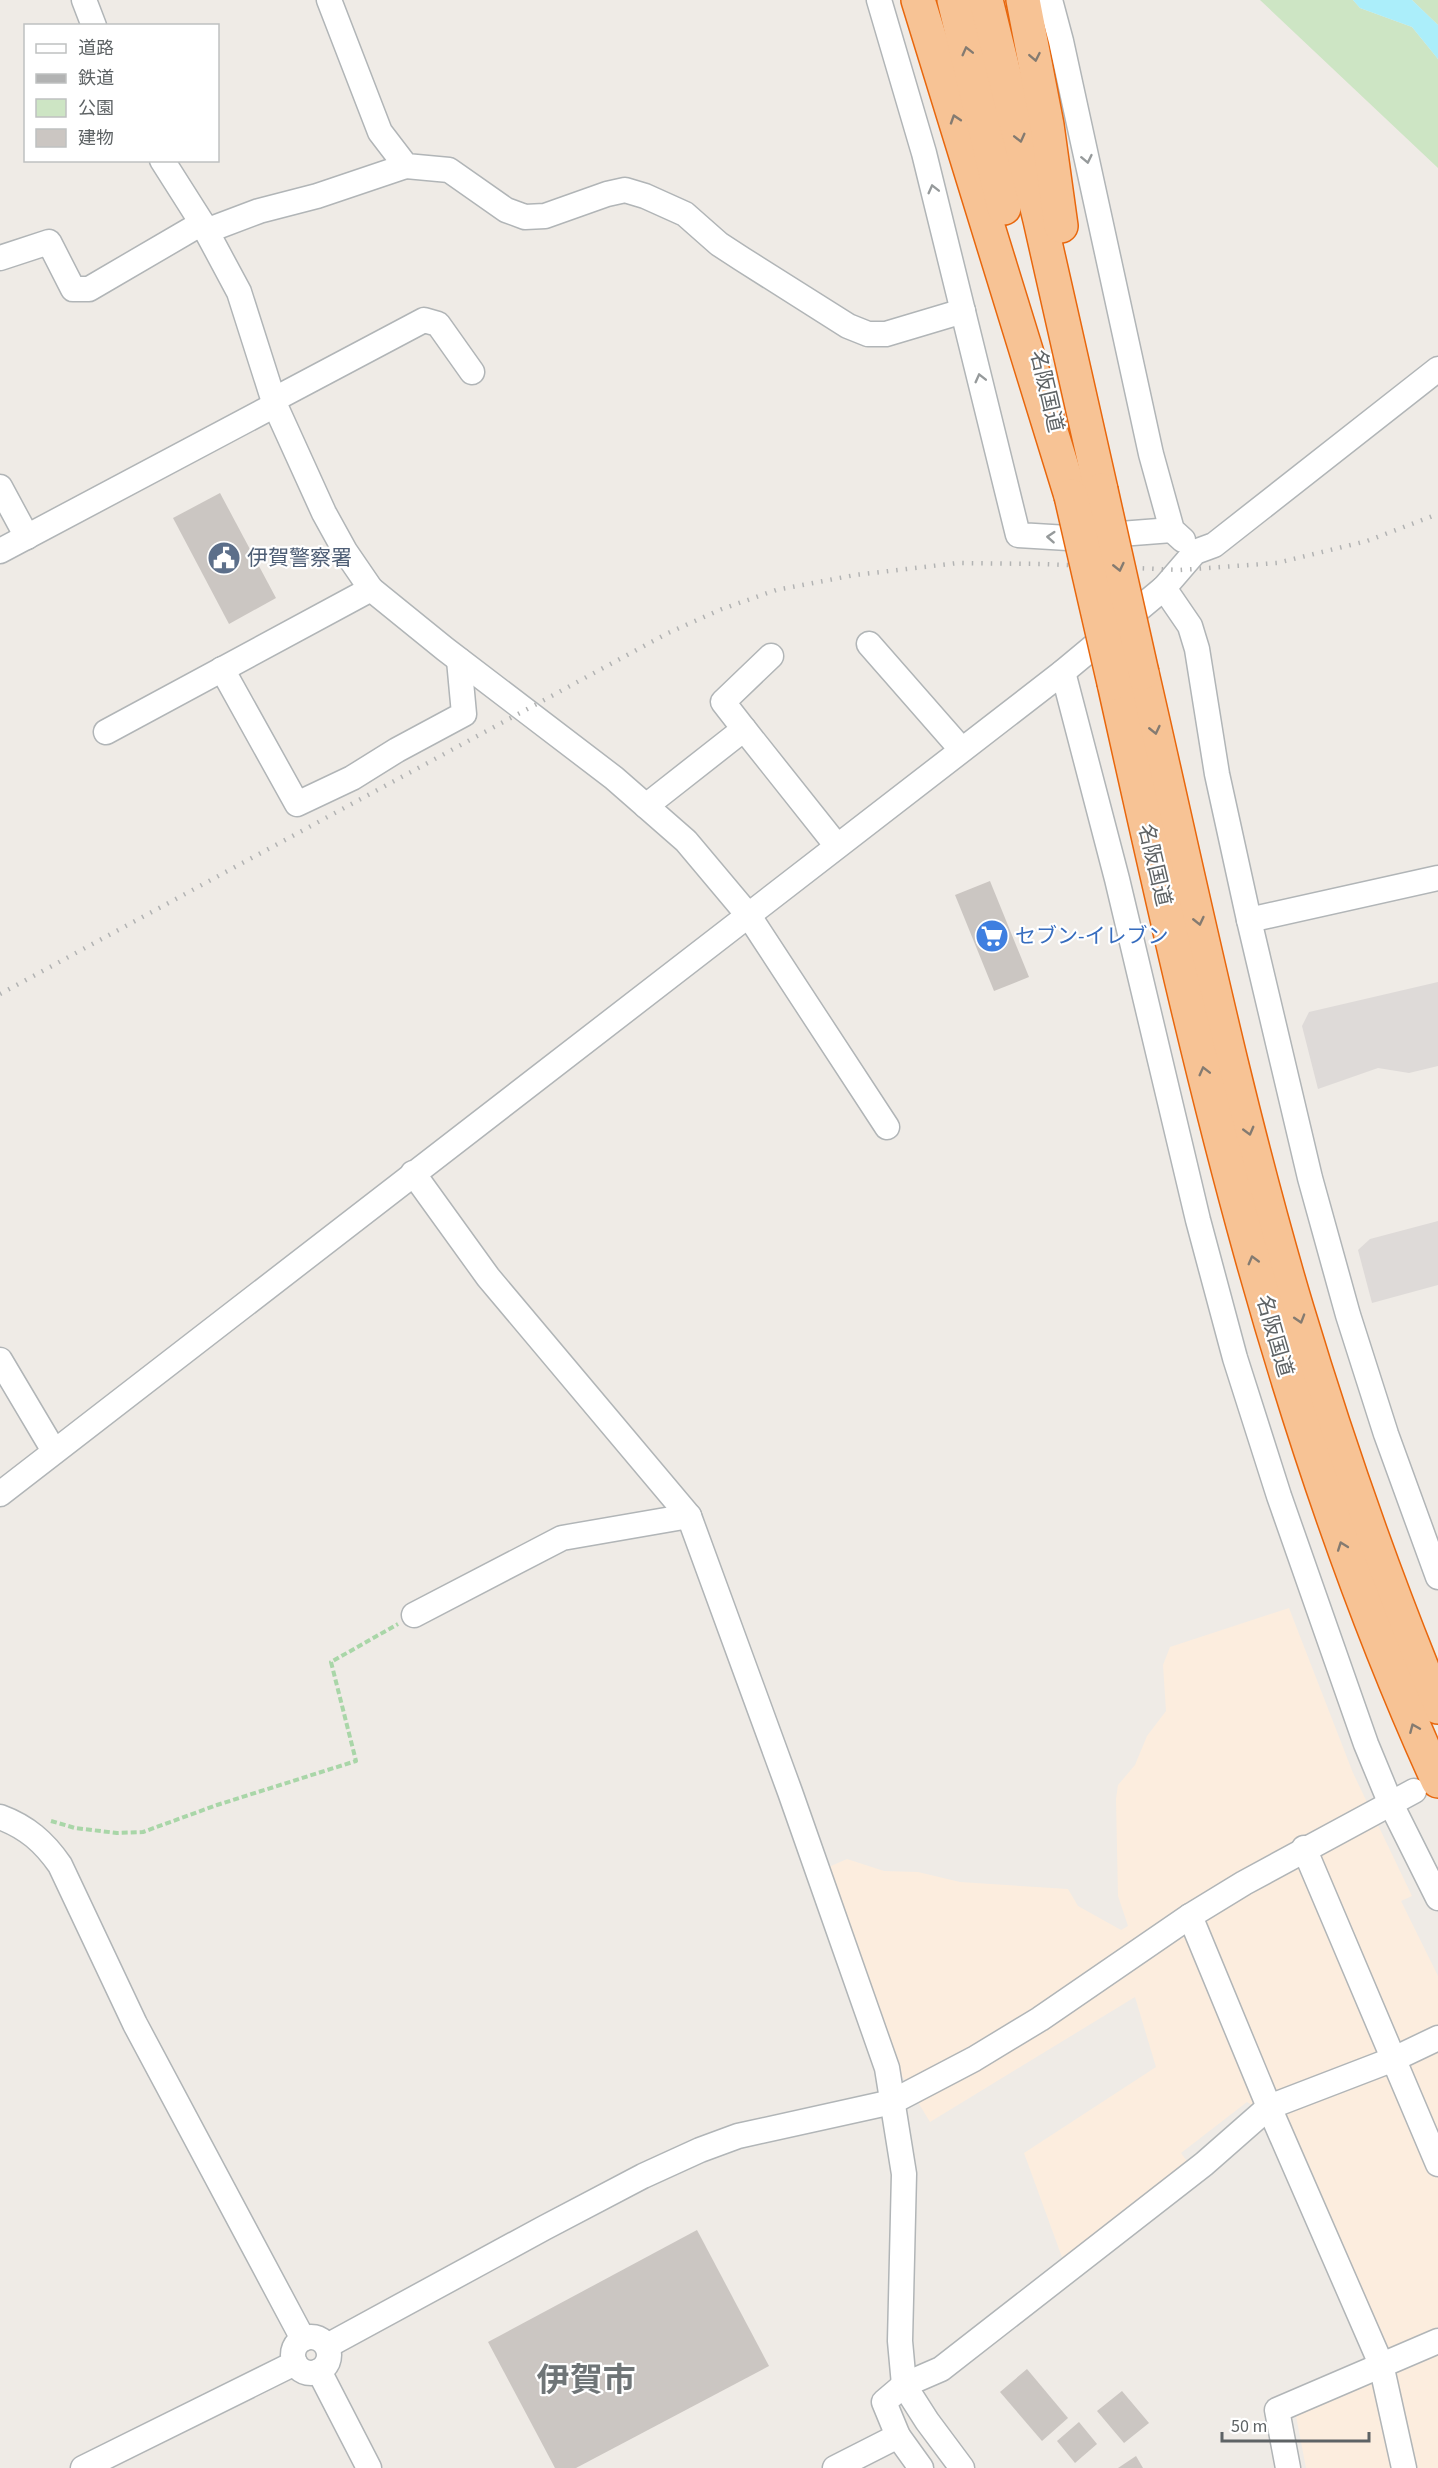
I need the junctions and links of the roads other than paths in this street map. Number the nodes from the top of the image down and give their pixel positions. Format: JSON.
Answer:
{"nodes":[{"id":1,"x":84,"y":0,"type":"edge"},
{"id":2,"x":328,"y":0,"type":"edge"},
{"id":3,"x":879,"y":0,"type":"edge"},
{"id":4,"x":918,"y":0,"type":"edge"},
{"id":5,"x":954,"y":0,"type":"edge"},
{"id":6,"x":986,"y":0,"type":"edge"},
{"id":7,"x":1023,"y":0,"type":"edge"},
{"id":8,"x":1050,"y":0,"type":"edge"},
{"id":9,"x":93,"y":24,"type":"edge"},
{"id":10,"x":163,"y":162,"type":"edge"},
{"id":11,"x":406,"y":166,"type":"junction"},
{"id":12,"x":204,"y":227,"type":"junction"},
{"id":13,"x":0,"y":258,"type":"edge"},
{"id":14,"x":963,"y":311,"type":"junction"},
{"id":15,"x":1438,"y":369,"type":"edge"},
{"id":16,"x":472,"y":372,"type":"dead end"},
{"id":17,"x":274,"y":402,"type":"junction"},
{"id":18,"x":0,"y":488,"type":"edge"},
{"id":19,"x":1086,"y":493,"type":"junction"},
{"id":20,"x":1172,"y":530,"type":"junction"},
{"id":21,"x":27,"y":537,"type":"junction"},
{"id":22,"x":0,"y":551,"type":"edge"},
{"id":23,"x":1195,"y":552,"type":"junction"},
{"id":24,"x":1164,"y":588,"type":"junction"},
{"id":25,"x":371,"y":589,"type":"junction"},
{"id":26,"x":870,"y":644,"type":"dead end"},
{"id":27,"x":771,"y":656,"type":"dead end"},
{"id":28,"x":459,"y":660,"type":"junction"},
{"id":29,"x":222,"y":669,"type":"junction"},
{"id":30,"x":1063,"y":672,"type":"junction"},
{"id":31,"x":1128,"y":678,"type":"junction"},
{"id":32,"x":744,"y":729,"type":"junction"},
{"id":33,"x":106,"y":732,"type":"dead end"},
{"id":34,"x":961,"y":749,"type":"junction"},
{"id":35,"x":646,"y":806,"type":"junction"},
{"id":36,"x":837,"y":846,"type":"junction"},
{"id":37,"x":1438,"y":879,"type":"edge"},
{"id":38,"x":749,"y":916,"type":"junction"},
{"id":39,"x":1249,"y":920,"type":"junction"},
{"id":40,"x":887,"y":1127,"type":"dead end"},
{"id":41,"x":413,"y":1173,"type":"junction"},
{"id":42,"x":0,"y":1360,"type":"edge"},
{"id":43,"x":54,"y":1451,"type":"junction"},
{"id":44,"x":0,"y":1494,"type":"edge"},
{"id":45,"x":689,"y":1516,"type":"junction"},
{"id":46,"x":1438,"y":1577,"type":"edge"},
{"id":47,"x":414,"y":1615,"type":"road end"},
{"id":48,"x":1438,"y":1707,"type":"edge"},
{"id":49,"x":1426,"y":1786,"type":"edge"},
{"id":50,"x":1390,"y":1802,"type":"junction"},
{"id":51,"x":6,"y":1819,"type":"edge"},
{"id":52,"x":1304,"y":1848,"type":"junction"},
{"id":53,"x":1438,"y":1898,"type":"edge"},
{"id":54,"x":1190,"y":1916,"type":"junction"},
{"id":55,"x":1438,"y":2038,"type":"edge"},
{"id":56,"x":1394,"y":2059,"type":"junction"},
{"id":57,"x":892,"y":2102,"type":"junction"},
{"id":58,"x":1269,"y":2107,"type":"junction"},
{"id":59,"x":1438,"y":2164,"type":"edge"},
{"id":60,"x":303,"y":2339,"type":"junction"},
{"id":61,"x":1438,"y":2341,"type":"edge"},
{"id":62,"x":327,"y":2346,"type":"junction"},
{"id":63,"x":295,"y":2363,"type":"junction"},
{"id":64,"x":1381,"y":2364,"type":"junction"},
{"id":65,"x":319,"y":2371,"type":"junction"},
{"id":66,"x":904,"y":2385,"type":"junction"},
{"id":67,"x":898,"y":2436,"type":"junction"},
{"id":68,"x":1286,"y":2464,"type":"edge"},
{"id":69,"x":83,"y":2468,"type":"edge"},
{"id":70,"x":369,"y":2468,"type":"edge"},
{"id":71,"x":835,"y":2468,"type":"edge"},
{"id":72,"x":921,"y":2468,"type":"edge"},
{"id":73,"x":962,"y":2468,"type":"edge"},
{"id":74,"x":1404,"y":2468,"type":"edge"}],
"edges":[{"from":1,"to":9,"type":"street"},
{"from":2,"to":11,"type":"street"},
{"from":14,"to":3,"type":"street","one_way":true},
{"from":19,"to":4,"type":"highway","one_way":true},
{"from":19,"to":5,"type":"highway","name":"名阪国道","one_way":true},
{"from":6,"to":19,"type":"highway","name":"名阪国道","one_way":true},
{"from":7,"to":19,"type":"highway","one_way":true},
{"from":8,"to":20,"type":"street","one_way":true},
{"from":10,"to":12,"type":"street"},
{"from":11,"to":12,"type":"street"},
{"from":11,"to":14,"type":"street"},
{"from":12,"to":13,"type":"street"},
{"from":12,"to":17,"type":"street"},
{"from":20,"to":14,"type":"street","one_way":true},
{"from":15,"to":23,"type":"street"},
{"from":16,"to":17,"type":"street"},
{"from":17,"to":21,"type":"street"},
{"from":17,"to":25,"type":"street"},
{"from":18,"to":21,"type":"street"},
{"from":19,"to":31,"type":"highway","name":"名阪国道","bridge":true},
{"from":20,"to":23,"type":"street"},
{"from":21,"to":22,"type":"street"},
{"from":23,"to":24,"type":"street"},
{"from":24,"to":30,"type":"street"},
{"from":24,"to":39,"type":"street"},
{"from":25,"to":28,"type":"street"},
{"from":25,"to":29,"type":"street"},
{"from":26,"to":34,"type":"street"},
{"from":27,"to":32,"type":"street"},
{"from":28,"to":29,"type":"street"},
{"from":28,"to":35,"type":"street"},
{"from":29,"to":33,"type":"street"},
{"from":30,"to":34,"type":"street"},
{"from":30,"to":50,"type":"street"},
{"from":31,"to":48,"type":"highway","name":"名阪国道","one_way":true},
{"from":49,"to":31,"type":"highway","name":"名阪国道","one_way":true},
{"from":32,"to":35,"type":"street"},
{"from":32,"to":36,"type":"street"},
{"from":34,"to":36,"type":"street"},
{"from":35,"to":38,"type":"street"},
{"from":36,"to":38,"type":"street"},
{"from":37,"to":39,"type":"street"},
{"from":38,"to":40,"type":"street"},
{"from":38,"to":41,"type":"street"},
{"from":39,"to":46,"type":"street"},
{"from":41,"to":43,"type":"street"},
{"from":41,"to":45,"type":"street"},
{"from":42,"to":43,"type":"street"},
{"from":43,"to":44,"type":"street"},
{"from":45,"to":47,"type":"street"},
{"from":45,"to":57,"type":"street"},
{"from":49,"to":50,"type":"street"},
{"from":50,"to":52,"type":"street"},
{"from":50,"to":53,"type":"street"},
{"from":51,"to":60,"type":"street"},
{"from":52,"to":54,"type":"street"},
{"from":52,"to":56,"type":"street"},
{"from":54,"to":57,"type":"street"},
{"from":54,"to":58,"type":"street"},
{"from":55,"to":56,"type":"street"},
{"from":56,"to":58,"type":"street"},
{"from":56,"to":59,"type":"street"},
{"from":57,"to":62,"type":"street"},
{"from":57,"to":66,"type":"street"},
{"from":58,"to":64,"type":"street"},
{"from":58,"to":66,"type":"street"},
{"from":60,"to":62,"type":"street"},
{"from":60,"to":63,"type":"street"},
{"from":61,"to":64,"type":"street"},
{"from":62,"to":65,"type":"street"},
{"from":63,"to":65,"type":"street"},
{"from":63,"to":69,"type":"street"},
{"from":64,"to":68,"type":"street"},
{"from":64,"to":74,"type":"street"},
{"from":65,"to":70,"type":"street"},
{"from":66,"to":67,"type":"street"},
{"from":66,"to":73,"type":"street"},
{"from":67,"to":71,"type":"street"},
{"from":67,"to":72,"type":"street"}]}
